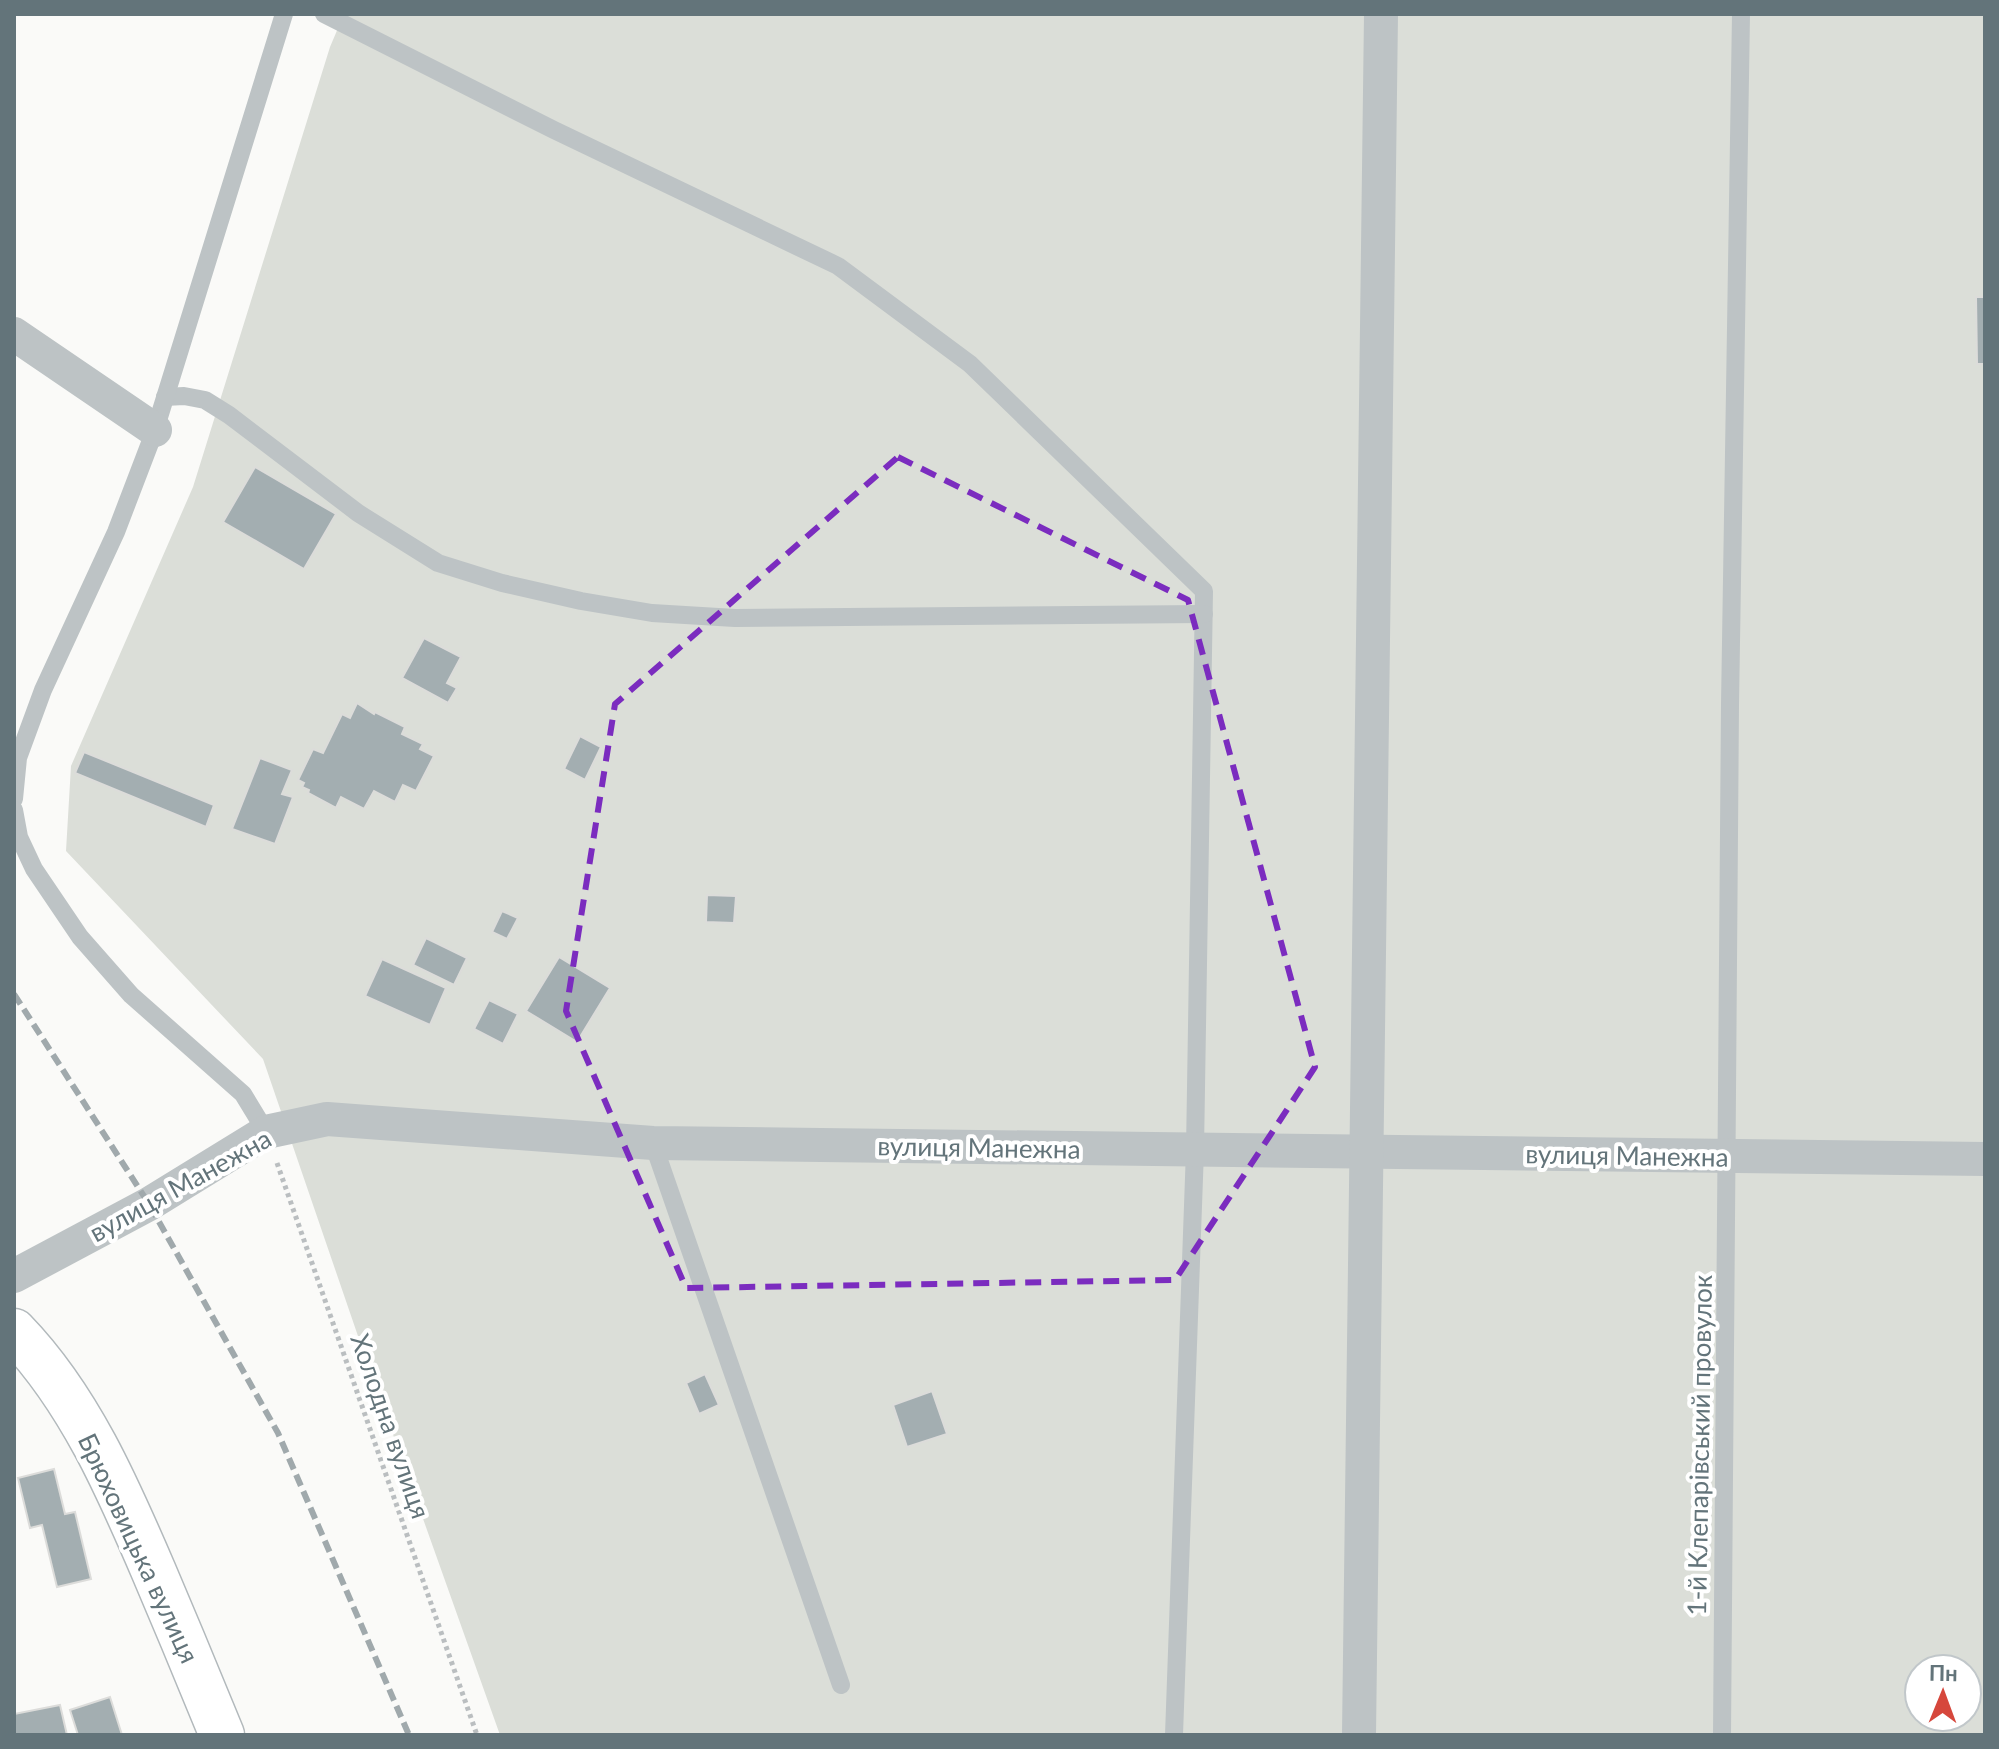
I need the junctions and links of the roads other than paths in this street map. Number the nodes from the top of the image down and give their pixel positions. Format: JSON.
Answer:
{"nodes":[{"id":1,"x":284,"y":14,"type":"edge"},
{"id":2,"x":324,"y":14,"type":"edge"},
{"id":3,"x":1381,"y":14,"type":"edge"},
{"id":4,"x":1741,"y":14,"type":"edge"},
{"id":5,"x":14,"y":334,"type":"edge"},
{"id":6,"x":165,"y":397,"type":"junction"},
{"id":7,"x":155,"y":430,"type":"junction"},
{"id":8,"x":1204,"y":614,"type":"junction"},
{"id":9,"x":14,"y":799,"type":"edge"},
{"id":10,"x":14,"y":810,"type":"edge"},
{"id":11,"x":266,"y":1132,"type":"junction"},
{"id":12,"x":653,"y":1143,"type":"junction"},
{"id":13,"x":1195,"y":1150,"type":"junction"},
{"id":14,"x":1366,"y":1151,"type":"junction"},
{"id":15,"x":1727,"y":1156,"type":"junction"},
{"id":16,"x":1985,"y":1159,"type":"edge"},
{"id":17,"x":14,"y":1276,"type":"edge"},
{"id":18,"x":14,"y":1331,"type":"edge"},
{"id":19,"x":841,"y":1685,"type":"dead end"},
{"id":20,"x":222,"y":1735,"type":"edge"},
{"id":21,"x":1174,"y":1735,"type":"edge"},
{"id":22,"x":1359,"y":1735,"type":"edge"},
{"id":23,"x":1722,"y":1735,"type":"edge"}],
"edges":[{"from":1,"to":6,"type":"lane"},
{"from":2,"to":8,"type":"lane"},
{"from":3,"to":14,"type":"street"},
{"from":4,"to":15,"type":"lane","name":"1-й Клепарівський провулок"},
{"from":5,"to":7,"type":"street"},
{"from":6,"to":7,"type":"lane"},
{"from":6,"to":8,"type":"lane"},
{"from":7,"to":9,"type":"lane"},
{"from":8,"to":13,"type":"lane"},
{"from":10,"to":11,"type":"lane"},
{"from":11,"to":12,"type":"street","name":"вулиця Манежна"},
{"from":11,"to":17,"type":"street","name":"вулиця Манежна"},
{"from":12,"to":13,"type":"street","name":"вулиця Манежна"},
{"from":12,"to":19,"type":"lane"},
{"from":13,"to":14,"type":"street","name":"вулиця Манежна"},
{"from":13,"to":21,"type":"lane"},
{"from":14,"to":15,"type":"street","name":"вулиця Манежна"},
{"from":14,"to":22,"type":"street"},
{"from":15,"to":16,"type":"street","name":"вулиця Манежна"},
{"from":15,"to":23,"type":"lane","name":"1-й Клепарівський провулок"},
{"from":18,"to":20,"type":"main road","name":"Брюховицька вулиця"}]}
